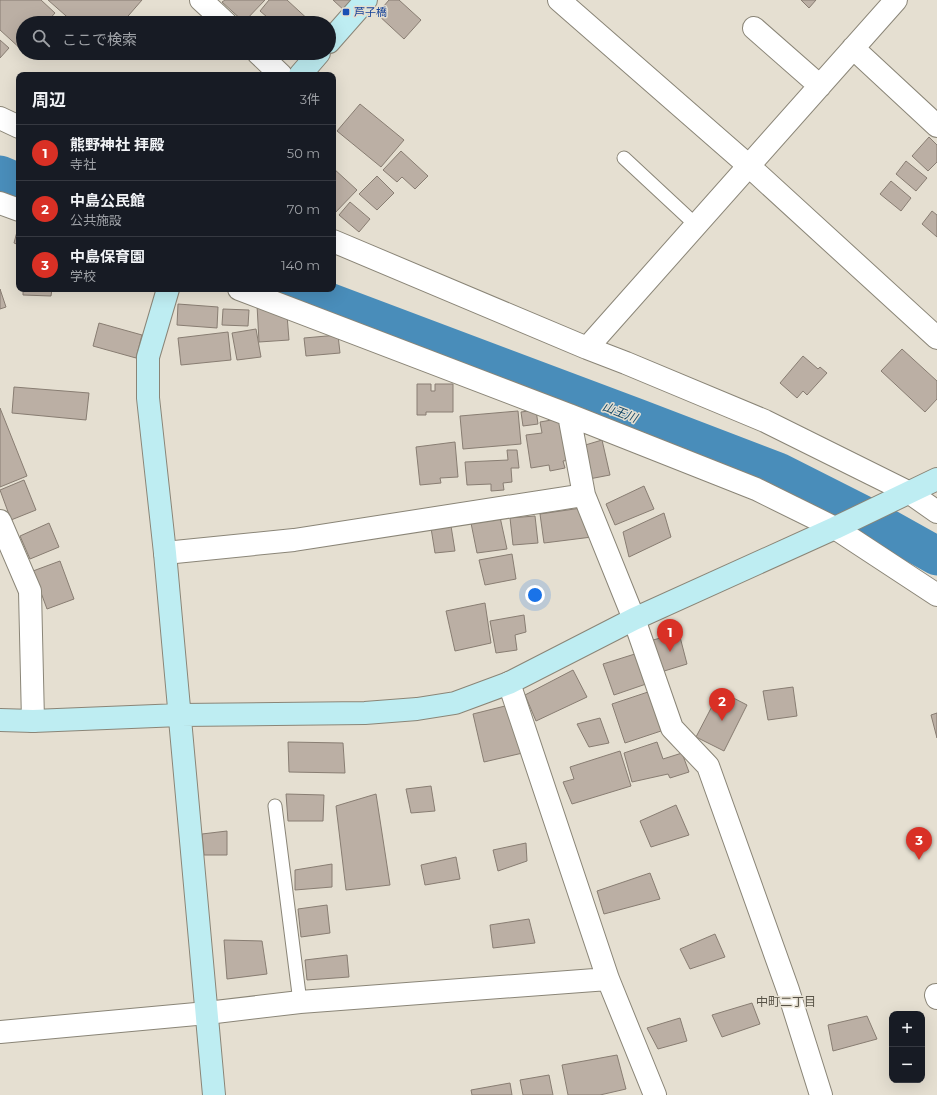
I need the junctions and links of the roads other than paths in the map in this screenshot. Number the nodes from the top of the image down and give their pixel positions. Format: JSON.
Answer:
{"nodes":[{"id":1,"x":201,"y":0,"type":"edge"},
{"id":2,"x":366,"y":0,"type":"edge"},
{"id":3,"x":559,"y":0,"type":"edge"},
{"id":4,"x":896,"y":0,"type":"edge"},
{"id":5,"x":218,"y":16,"type":"edge"},
{"id":6,"x":754,"y":28,"type":"dead end"},
{"id":7,"x":336,"y":34,"type":"edge"},
{"id":8,"x":853,"y":48,"type":"junction"},
{"id":9,"x":266,"y":60,"type":"edge"},
{"id":10,"x":313,"y":60,"type":"edge"},
{"id":11,"x":279,"y":72,"type":"edge"},
{"id":12,"x":303,"y":72,"type":"edge"},
{"id":13,"x":820,"y":86,"type":"junction"},
{"id":14,"x":0,"y":118,"type":"edge"},
{"id":15,"x":16,"y":126,"type":"edge"},
{"id":16,"x":937,"y":126,"type":"edge"},
{"id":17,"x":624,"y":158,"type":"dead end"},
{"id":18,"x":749,"y":166,"type":"junction"},
{"id":19,"x":0,"y":203,"type":"edge"},
{"id":20,"x":16,"y":209,"type":"edge"},
{"id":21,"x":696,"y":225,"type":"junction"},
{"id":22,"x":336,"y":242,"type":"edge"},
{"id":23,"x":167,"y":292,"type":"edge"},
{"id":24,"x":247,"y":292,"type":"edge"},
{"id":25,"x":937,"y":338,"type":"edge"},
{"id":26,"x":586,"y":348,"type":"junction"},
{"id":27,"x":569,"y":415,"type":"junction"},
{"id":28,"x":937,"y":479,"type":"edge"},
{"id":29,"x":910,"y":493,"type":"junction"},
{"id":30,"x":584,"y":495,"type":"junction"},
{"id":31,"x":937,"y":512,"type":"edge"},
{"id":32,"x":0,"y":521,"type":"edge"},
{"id":33,"x":835,"y":528,"type":"junction"},
{"id":34,"x":165,"y":553,"type":"junction"},
{"id":35,"x":937,"y":595,"type":"edge"},
{"id":36,"x":634,"y":619,"type":"junction"},
{"id":37,"x":509,"y":683,"type":"junction"},
{"id":38,"x":180,"y":715,"type":"junction"},
{"id":39,"x":0,"y":720,"type":"edge"},
{"id":40,"x":33,"y":721,"type":"junction"},
{"id":41,"x":275,"y":806,"type":"dead end"},
{"id":42,"x":608,"y":979,"type":"junction"},
{"id":43,"x":300,"y":1002,"type":"junction"},
{"id":44,"x":207,"y":1013,"type":"junction"},
{"id":45,"x":0,"y":1032,"type":"edge"},
{"id":46,"x":214,"y":1095,"type":"edge"},
{"id":47,"x":655,"y":1095,"type":"edge"},
{"id":48,"x":821,"y":1095,"type":"edge"}],
"edges":[{"from":1,"to":5,"type":"street"},
{"from":2,"to":7,"type":"street"},
{"from":3,"to":18,"type":"street"},
{"from":4,"to":8,"type":"street"},
{"from":6,"to":13,"type":"street"},
{"from":8,"to":13,"type":"street"},
{"from":8,"to":16,"type":"street"},
{"from":9,"to":11,"type":"street"},
{"from":10,"to":12,"type":"street"},
{"from":13,"to":18,"type":"street"},
{"from":14,"to":15,"type":"street"},
{"from":17,"to":21,"type":"lane"},
{"from":18,"to":21,"type":"street"},
{"from":18,"to":25,"type":"street"},
{"from":19,"to":20,"type":"street"},
{"from":21,"to":26,"type":"street"},
{"from":22,"to":26,"type":"street"},
{"from":23,"to":34,"type":"street"},
{"from":24,"to":27,"type":"street"},
{"from":26,"to":29,"type":"street"},
{"from":27,"to":30,"type":"street"},
{"from":27,"to":33,"type":"street"},
{"from":28,"to":29,"type":"street"},
{"from":29,"to":31,"type":"street"},
{"from":29,"to":33,"type":"street"},
{"from":30,"to":34,"type":"street"},
{"from":30,"to":36,"type":"street"},
{"from":32,"to":40,"type":"street"},
{"from":33,"to":35,"type":"street"},
{"from":33,"to":36,"type":"street"},
{"from":34,"to":38,"type":"street"},
{"from":36,"to":37,"type":"street"},
{"from":36,"to":48,"type":"street"},
{"from":37,"to":38,"type":"street"},
{"from":37,"to":42,"type":"street"},
{"from":38,"to":40,"type":"street"},
{"from":38,"to":44,"type":"street"},
{"from":39,"to":40,"type":"street"},
{"from":41,"to":43,"type":"lane"},
{"from":42,"to":43,"type":"street"},
{"from":42,"to":47,"type":"street"},
{"from":43,"to":44,"type":"street"},
{"from":44,"to":45,"type":"street"},
{"from":44,"to":46,"type":"street"}]}
